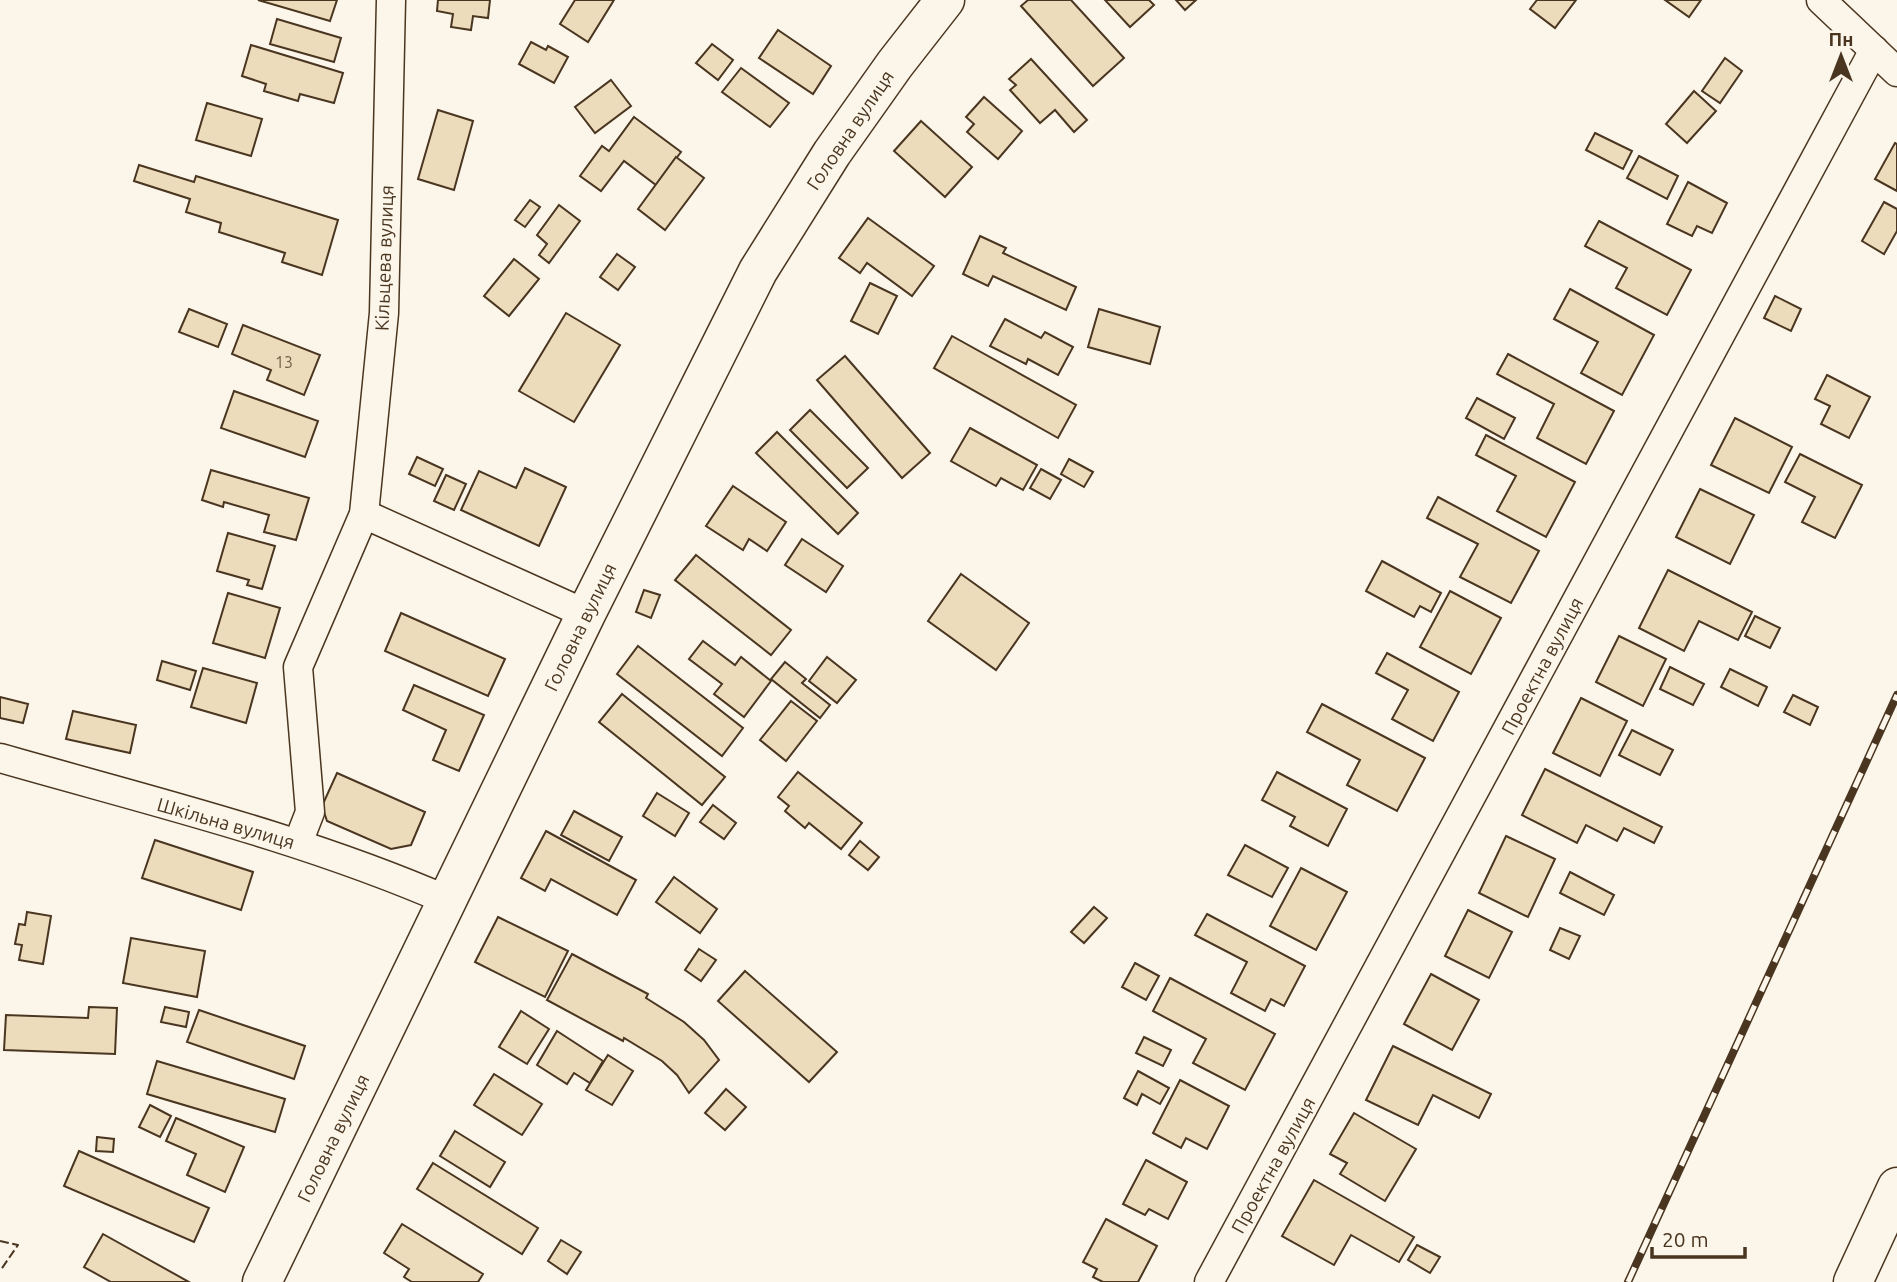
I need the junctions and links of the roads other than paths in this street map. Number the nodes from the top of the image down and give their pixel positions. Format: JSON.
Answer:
{"nodes":[{"id":1,"x":391,"y":0,"type":"edge"},
{"id":2,"x":945,"y":0,"type":"edge"},
{"id":3,"x":1821,"y":0,"type":"edge"},
{"id":4,"x":1874,"y":50,"type":"junction"},
{"id":5,"x":1897,"y":72,"type":"edge"},
{"id":6,"x":364,"y":514,"type":"junction"},
{"id":7,"x":586,"y":614,"type":"junction"},
{"id":8,"x":0,"y":758,"type":"edge"},
{"id":9,"x":298,"y":843,"type":"junction"},
{"id":10,"x":449,"y":901,"type":"junction"},
{"id":11,"x":1897,"y":1188,"type":"edge"},
{"id":12,"x":262,"y":1282,"type":"edge"},
{"id":13,"x":1209,"y":1282,"type":"edge"},
{"id":14,"x":1853,"y":1282,"type":"edge"}],
"edges":[{"from":1,"to":6,"type":"street","name":"Кільцева вулиця"},
{"from":2,"to":7,"type":"main road","name":"Головна вулиця"},
{"from":3,"to":4,"type":"street"},
{"from":4,"to":5,"type":"street"},
{"from":4,"to":13,"type":"street","name":"Проектна вулиця"},
{"from":6,"to":7,"type":"street"},
{"from":6,"to":9,"type":"street","name":"Кільцева вулиця"},
{"from":7,"to":10,"type":"main road","name":"Головна вулиця"},
{"from":8,"to":9,"type":"street","name":"Шкільна вулиця"},
{"from":9,"to":10,"type":"street","name":"Шкільна вулиця"},
{"from":10,"to":12,"type":"main road","name":"Головна вулиця"},
{"from":11,"to":14,"type":"main road"}]}
